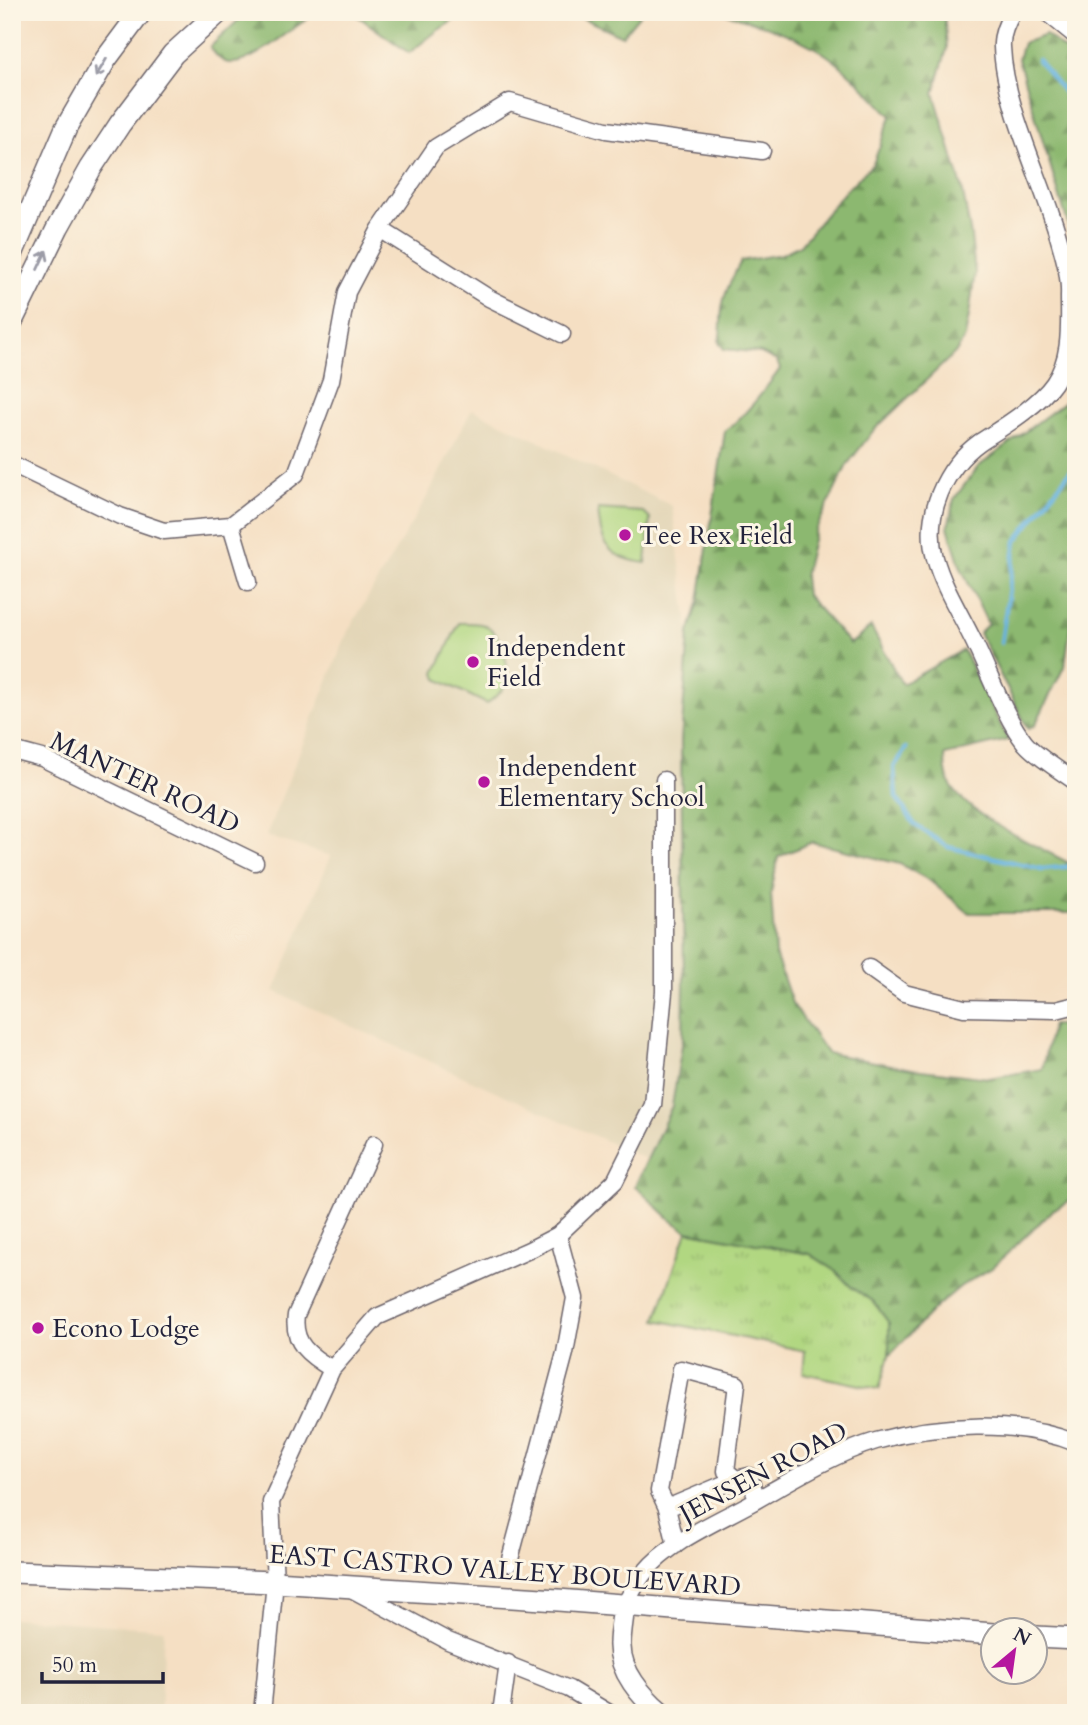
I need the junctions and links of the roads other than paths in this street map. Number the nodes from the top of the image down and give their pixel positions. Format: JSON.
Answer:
{"nodes":[{"id":1,"x":141,"y":12,"type":"edge"},
{"id":2,"x":201,"y":12,"type":"edge"},
{"id":3,"x":219,"y":12,"type":"edge"},
{"id":4,"x":1013,"y":12,"type":"edge"},
{"id":5,"x":1050,"y":12,"type":"edge"},
{"id":6,"x":1076,"y":33,"type":"edge"},
{"id":7,"x":173,"y":54,"type":"junction"},
{"id":8,"x":762,"y":151,"type":"dead end"},
{"id":9,"x":380,"y":229,"type":"junction"},
{"id":10,"x":12,"y":254,"type":"edge"},
{"id":11,"x":12,"y":321,"type":"edge"},
{"id":12,"x":562,"y":334,"type":"dead end"},
{"id":13,"x":12,"y":464,"type":"edge"},
{"id":14,"x":231,"y":525,"type":"junction"},
{"id":15,"x":248,"y":582,"type":"dead end"},
{"id":16,"x":12,"y":750,"type":"edge"},
{"id":17,"x":664,"y":780,"type":"dead end"},
{"id":18,"x":1076,"y":782,"type":"edge"},
{"id":19,"x":255,"y":862,"type":"dead end"},
{"id":20,"x":869,"y":968,"type":"dead end"},
{"id":21,"x":1076,"y":1005,"type":"edge"},
{"id":22,"x":374,"y":1144,"type":"dead end"},
{"id":23,"x":558,"y":1235,"type":"junction"},
{"id":24,"x":332,"y":1369,"type":"junction"},
{"id":25,"x":1076,"y":1443,"type":"edge"},
{"id":26,"x":736,"y":1479,"type":"junction"},
{"id":27,"x":757,"y":1499,"type":"junction"},
{"id":28,"x":667,"y":1508,"type":"junction"},
{"id":29,"x":676,"y":1545,"type":"junction"},
{"id":30,"x":509,"y":1563,"type":"dead end"},
{"id":31,"x":12,"y":1572,"type":"edge"},
{"id":32,"x":275,"y":1582,"type":"junction"},
{"id":33,"x":348,"y":1587,"type":"junction"},
{"id":34,"x":624,"y":1605,"type":"junction"},
{"id":35,"x":979,"y":1633,"type":"edge"},
{"id":36,"x":1050,"y":1638,"type":"edge"},
{"id":37,"x":1076,"y":1639,"type":"edge"},
{"id":38,"x":508,"y":1663,"type":"junction"},
{"id":39,"x":262,"y":1713,"type":"edge"},
{"id":40,"x":501,"y":1713,"type":"edge"},
{"id":41,"x":609,"y":1713,"type":"edge"},
{"id":42,"x":662,"y":1713,"type":"edge"}],
"edges":[{"from":1,"to":10,"type":"main road","one_way":true},
{"from":2,"to":7,"type":"main road"},
{"from":3,"to":7,"type":"main road"},
{"from":4,"to":18,"type":"street"},
{"from":5,"to":6,"type":"main road"},
{"from":11,"to":7,"type":"main road","one_way":true},
{"from":8,"to":9,"type":"street"},
{"from":9,"to":12,"type":"street"},
{"from":9,"to":14,"type":"street"},
{"from":13,"to":14,"type":"street"},
{"from":14,"to":15,"type":"street"},
{"from":16,"to":19,"type":"street","name":"MANTER ROAD"},
{"from":17,"to":23,"type":"street"},
{"from":20,"to":21,"type":"street"},
{"from":22,"to":24,"type":"street"},
{"from":23,"to":24,"type":"street"},
{"from":23,"to":30,"type":"street"},
{"from":24,"to":32,"type":"street"},
{"from":25,"to":27,"type":"street","name":"JENSEN ROAD"},
{"from":26,"to":27,"type":"street"},
{"from":26,"to":28,"type":"street"},
{"from":26,"to":28,"type":"street"},
{"from":27,"to":29,"type":"street","name":"JENSEN ROAD"},
{"from":28,"to":29,"type":"street"},
{"from":29,"to":34,"type":"street","name":"JENSEN ROAD"},
{"from":31,"to":32,"type":"main road","name":"EAST CASTRO VALLEY BOULEVARD"},
{"from":32,"to":33,"type":"main road","name":"EAST CASTRO VALLEY BOULEVARD"},
{"from":32,"to":39,"type":"street"},
{"from":33,"to":34,"type":"main road","name":"EAST CASTRO VALLEY BOULEVARD"},
{"from":33,"to":38,"type":"street"},
{"from":34,"to":35,"type":"main road","name":"EAST CASTRO VALLEY BOULEVARD"},
{"from":34,"to":42,"type":"main road"},
{"from":36,"to":37,"type":"main road"},
{"from":38,"to":40,"type":"street"},
{"from":38,"to":41,"type":"street"}]}
